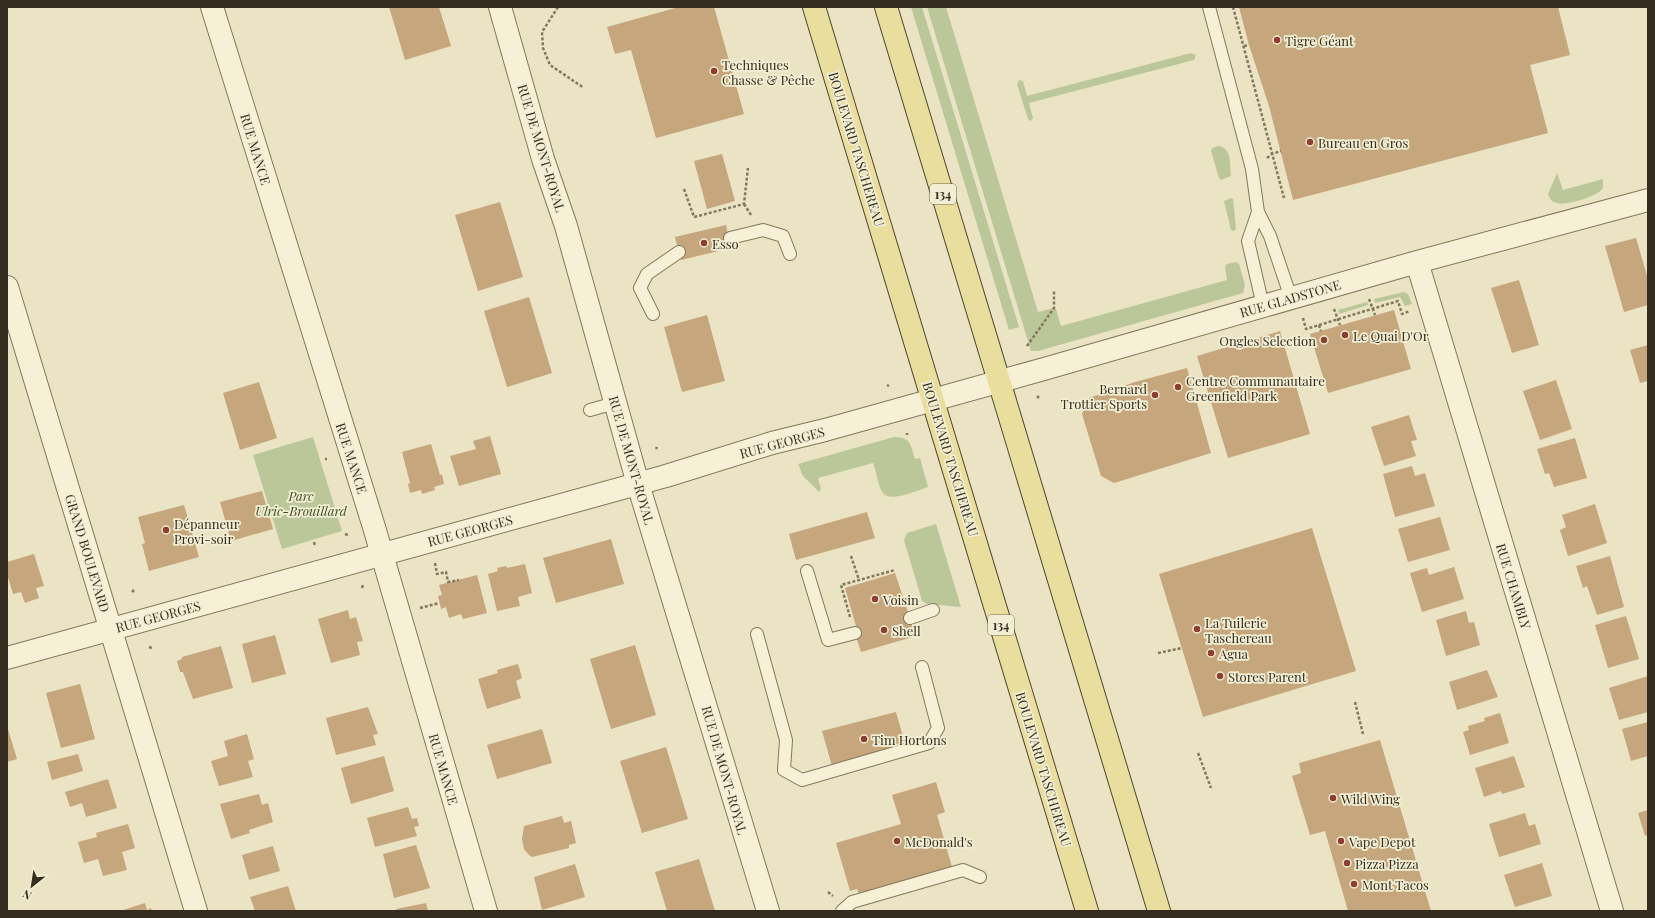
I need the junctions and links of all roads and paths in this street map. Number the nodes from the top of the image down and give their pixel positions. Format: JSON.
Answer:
{"nodes":[{"id":1,"x":212,"y":7,"type":"edge"},
{"id":2,"x":500,"y":7,"type":"edge"},
{"id":3,"x":558,"y":7,"type":"edge"},
{"id":4,"x":814,"y":7,"type":"edge"},
{"id":5,"x":886,"y":7,"type":"edge"},
{"id":6,"x":1209,"y":7,"type":"edge"},
{"id":7,"x":1233,"y":7,"type":"edge"},
{"id":8,"x":1249,"y":45,"type":"dead end"},
{"id":9,"x":1244,"y":46,"type":"junction"},
{"id":10,"x":1250,"y":70,"type":"junction"},
{"id":11,"x":1244,"y":72,"type":"dead end"},
{"id":12,"x":584,"y":88,"type":"dead end"},
{"id":13,"x":1281,"y":151,"type":"dead end"},
{"id":14,"x":1272,"y":154,"type":"junction"},
{"id":15,"x":1267,"y":158,"type":"dead end"},
{"id":16,"x":748,"y":168,"type":"dead end"},
{"id":17,"x":684,"y":189,"type":"dead end"},
{"id":18,"x":1284,"y":198,"type":"dead end"},
{"id":19,"x":1648,"y":200,"type":"edge"},
{"id":20,"x":1258,"y":212,"type":"junction"},
{"id":21,"x":730,"y":238,"type":"dead end"},
{"id":22,"x":679,"y":252,"type":"dead end"},
{"id":23,"x":790,"y":254,"type":"dead end"},
{"id":24,"x":1417,"y":262,"type":"junction"},
{"id":25,"x":7,"y":287,"type":"edge"},
{"id":26,"x":1054,"y":291,"type":"dead end"},
{"id":27,"x":1291,"y":298,"type":"junction"},
{"id":28,"x":1370,"y":301,"type":"dead end"},
{"id":29,"x":1263,"y":306,"type":"junction"},
{"id":30,"x":1373,"y":309,"type":"junction"},
{"id":31,"x":1335,"y":311,"type":"dead end"},
{"id":32,"x":1412,"y":311,"type":"dead end"},
{"id":33,"x":653,"y":314,"type":"dead end"},
{"id":34,"x":1375,"y":315,"type":"dead end"},
{"id":35,"x":1303,"y":317,"type":"dead end"},
{"id":36,"x":1338,"y":320,"type":"junction"},
{"id":37,"x":1319,"y":325,"type":"junction"},
{"id":38,"x":1340,"y":325,"type":"dead end"},
{"id":39,"x":1320,"y":331,"type":"dead end"},
{"id":40,"x":1027,"y":346,"type":"dead end"},
{"id":41,"x":999,"y":381,"type":"junction"},
{"id":42,"x":932,"y":400,"type":"junction"},
{"id":43,"x":615,"y":403,"type":"junction"},
{"id":44,"x":590,"y":410,"type":"dead end"},
{"id":45,"x":638,"y":484,"type":"junction"},
{"id":46,"x":314,"y":542,"type":"dead end"},
{"id":47,"x":315,"y":546,"type":"dead end"},
{"id":48,"x":382,"y":555,"type":"junction"},
{"id":49,"x":851,"y":556,"type":"dead end"},
{"id":50,"x":435,"y":563,"type":"dead end"},
{"id":51,"x":895,"y":570,"type":"dead end"},
{"id":52,"x":808,"y":571,"type":"dead end"},
{"id":53,"x":459,"y":580,"type":"dead end"},
{"id":54,"x":859,"y":580,"type":"junction"},
{"id":55,"x":439,"y":603,"type":"dead end"},
{"id":56,"x":420,"y":608,"type":"dead end"},
{"id":57,"x":933,"y":610,"type":"dead end"},
{"id":58,"x":910,"y":618,"type":"dead end"},
{"id":59,"x":854,"y":628,"type":"joint"},
{"id":60,"x":111,"y":629,"type":"junction"},
{"id":61,"x":757,"y":634,"type":"dead end"},
{"id":62,"x":1182,"y":648,"type":"dead end"},
{"id":63,"x":1158,"y":653,"type":"dead end"},
{"id":64,"x":7,"y":658,"type":"edge"},
{"id":65,"x":922,"y":667,"type":"dead end"},
{"id":66,"x":1355,"y":702,"type":"dead end"},
{"id":67,"x":1363,"y":734,"type":"dead end"},
{"id":68,"x":1198,"y":753,"type":"dead end"},
{"id":69,"x":1211,"y":788,"type":"dead end"},
{"id":70,"x":980,"y":876,"type":"dead end"},
{"id":71,"x":196,"y":911,"type":"edge"},
{"id":72,"x":486,"y":911,"type":"edge"},
{"id":73,"x":768,"y":911,"type":"edge"},
{"id":74,"x":842,"y":911,"type":"edge"},
{"id":75,"x":1087,"y":911,"type":"edge"},
{"id":76,"x":1159,"y":911,"type":"edge"},
{"id":77,"x":1612,"y":911,"type":"edge"}],
"edges":[{"from":1,"to":48,"type":"street","name":"RUE MANCE"},
{"from":2,"to":43,"type":"street","name":"RUE DE MONT-ROYAL"},
{"from":3,"to":12,"type":"path"},
{"from":4,"to":42,"type":"main road","name":"BOULEVARD TASCHEREAU","number":"134"},
{"from":5,"to":41,"type":"main road","number":"134"},
{"from":6,"to":20,"type":"lane"},
{"from":7,"to":9,"type":"path"},
{"from":8,"to":9,"type":"path"},
{"from":9,"to":10,"type":"path"},
{"from":10,"to":11,"type":"path"},
{"from":10,"to":14,"type":"path"},
{"from":13,"to":14,"type":"path"},
{"from":14,"to":15,"type":"path"},
{"from":14,"to":18,"type":"path"},
{"from":16,"to":17,"type":"path"},
{"from":19,"to":24,"type":"street","name":"RUE GLADSTONE"},
{"from":20,"to":27,"type":"lane"},
{"from":20,"to":29,"type":"lane"},
{"from":21,"to":23,"type":"lane"},
{"from":22,"to":33,"type":"lane"},
{"from":24,"to":27,"type":"street","name":"RUE GLADSTONE"},
{"from":24,"to":77,"type":"street","name":"RUE CHAMBLY"},
{"from":25,"to":60,"type":"street","name":"GRAND BOULEVARD"},
{"from":26,"to":40,"type":"path"},
{"from":27,"to":29,"type":"street","name":"RUE GLADSTONE"},
{"from":28,"to":30,"type":"path"},
{"from":29,"to":41,"type":"street","name":"RUE GLADSTONE"},
{"from":30,"to":32,"type":"path"},
{"from":30,"to":34,"type":"path"},
{"from":30,"to":36,"type":"path"},
{"from":31,"to":36,"type":"path"},
{"from":35,"to":37,"type":"path"},
{"from":36,"to":37,"type":"path"},
{"from":36,"to":38,"type":"path"},
{"from":37,"to":39,"type":"path"},
{"from":41,"to":42,"type":"street","name":"RUE GLADSTONE"},
{"from":41,"to":76,"type":"main road","number":"134"},
{"from":42,"to":45,"type":"street","name":"RUE GEORGES"},
{"from":42,"to":75,"type":"main road","name":"BOULEVARD TASCHEREAU","number":"134"},
{"from":43,"to":44,"type":"lane"},
{"from":43,"to":45,"type":"street","name":"RUE DE MONT-ROYAL"},
{"from":45,"to":48,"type":"street","name":"RUE GEORGES"},
{"from":45,"to":73,"type":"street","name":"RUE DE MONT-ROYAL"},
{"from":46,"to":47,"type":"path"},
{"from":48,"to":60,"type":"street","name":"RUE GEORGES"},
{"from":48,"to":72,"type":"street","name":"RUE MANCE"},
{"from":49,"to":54,"type":"path"},
{"from":50,"to":53,"type":"path"},
{"from":51,"to":54,"type":"path"},
{"from":52,"to":59,"type":"lane"},
{"from":54,"to":59,"type":"path"},
{"from":55,"to":56,"type":"path"},
{"from":57,"to":58,"type":"lane"},
{"from":60,"to":64,"type":"street","name":"RUE GEORGES"},
{"from":60,"to":71,"type":"street","name":"GRAND BOULEVARD"},
{"from":61,"to":65,"type":"lane"},
{"from":62,"to":63,"type":"path"},
{"from":66,"to":67,"type":"path"},
{"from":68,"to":69,"type":"path"},
{"from":70,"to":74,"type":"lane"}]}
